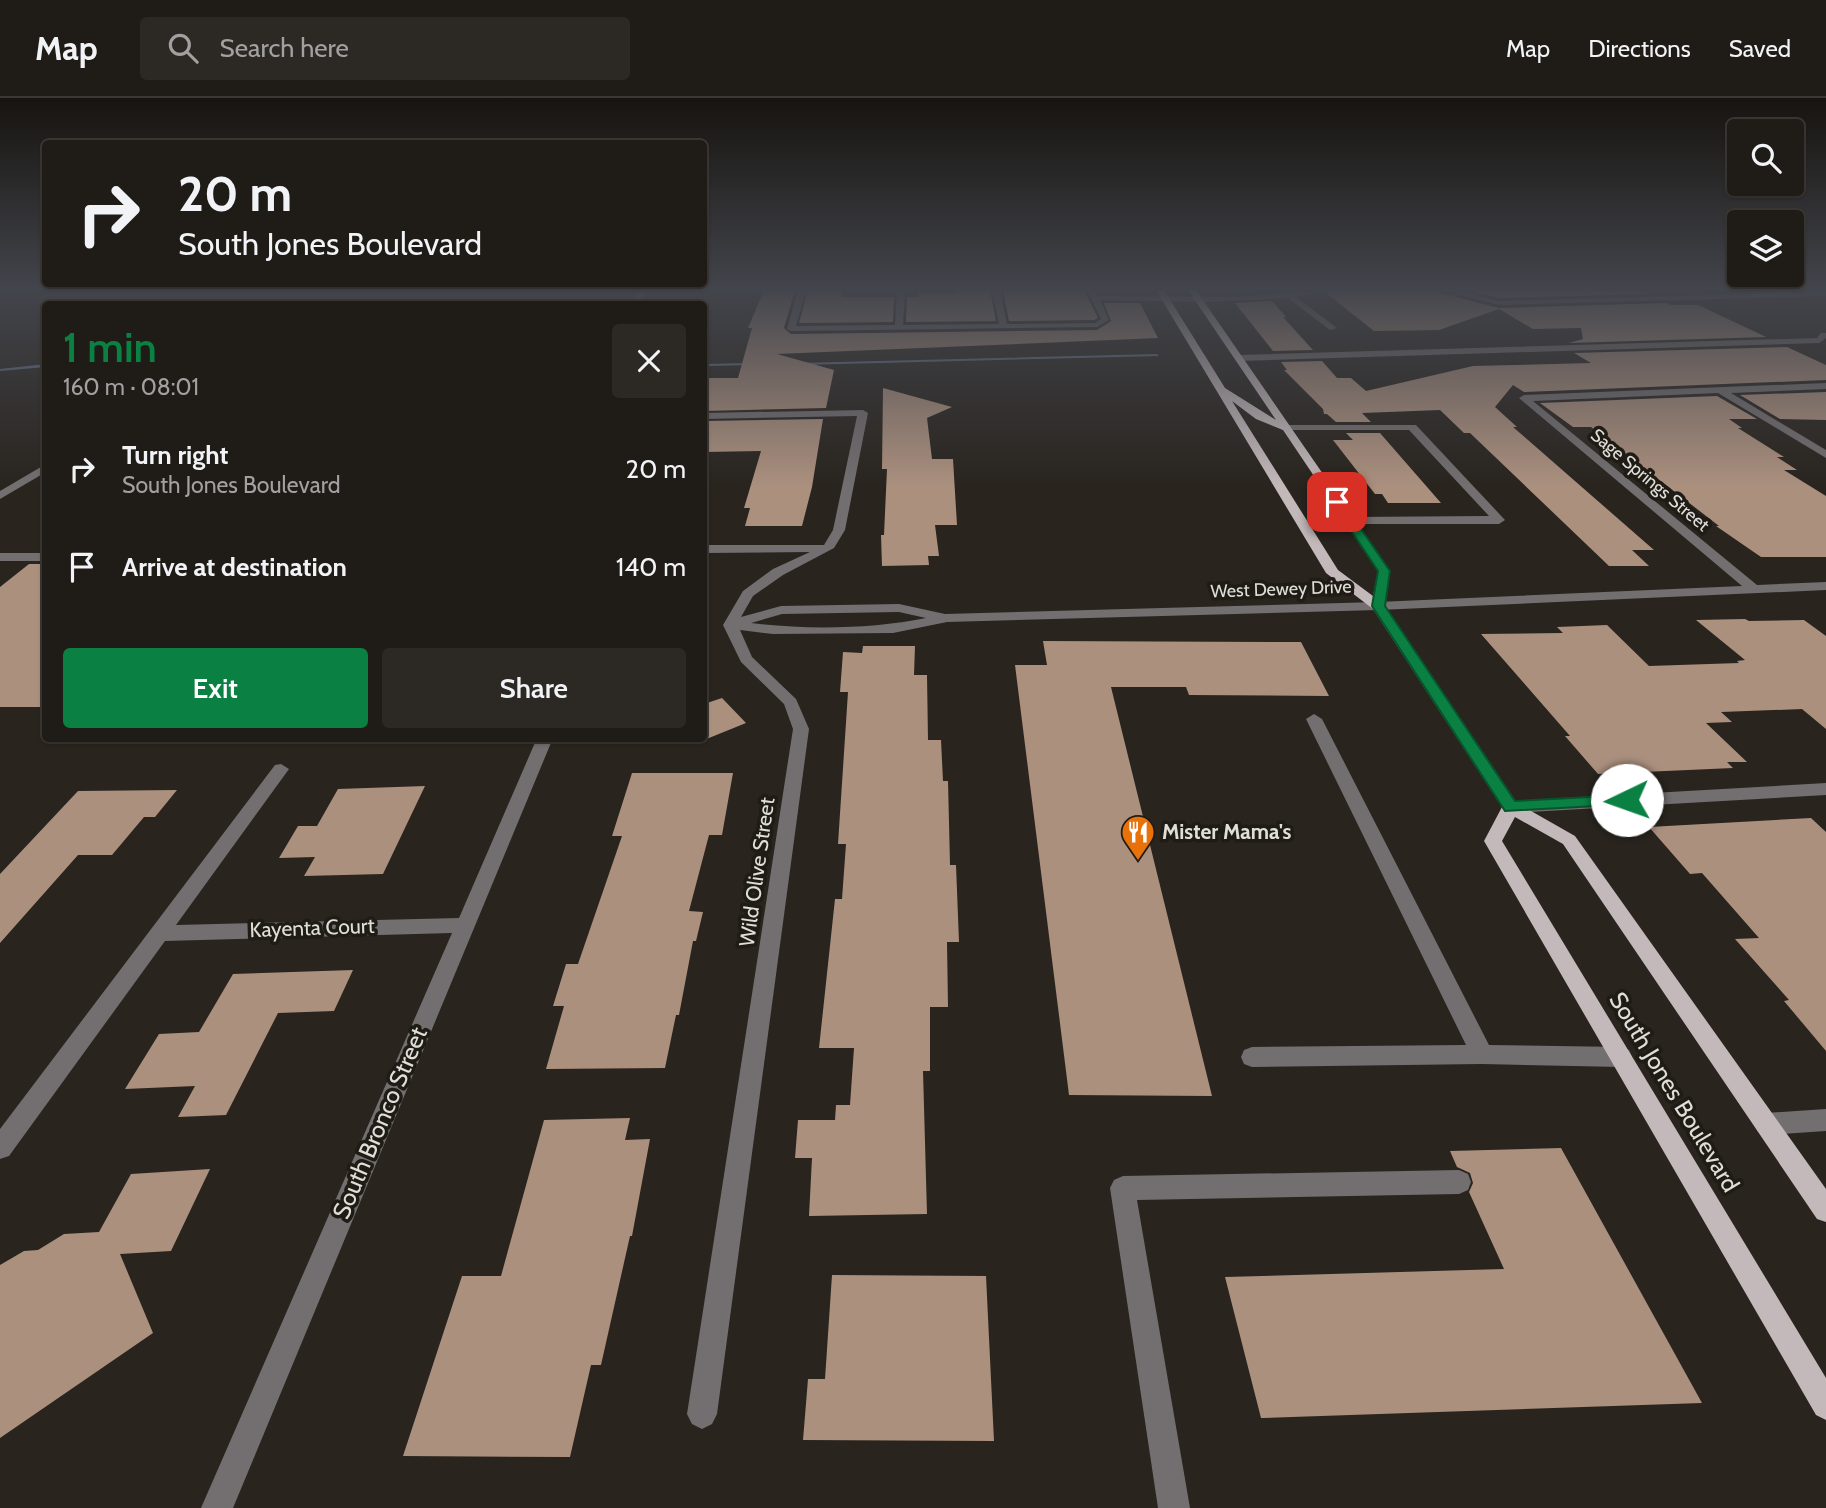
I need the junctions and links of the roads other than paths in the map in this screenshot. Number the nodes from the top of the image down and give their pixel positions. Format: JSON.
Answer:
{"nodes":[{"id":1,"x":1201,"y":356,"type":"edge"},
{"id":2,"x":1308,"y":356,"type":"edge"},
{"id":3,"x":1239,"y":358,"type":"joint"},
{"id":4,"x":1826,"y":386,"type":"edge"},
{"id":5,"x":1221,"y":387,"type":"junction"},
{"id":6,"x":1720,"y":390,"type":"junction"},
{"id":7,"x":707,"y":416,"type":"edge"},
{"id":8,"x":1286,"y":428,"type":"junction"},
{"id":9,"x":1826,"y":455,"type":"edge"},
{"id":10,"x":42,"y":470,"type":"edge"},
{"id":11,"x":0,"y":496,"type":"edge"},
{"id":12,"x":1350,"y":521,"type":"junction"},
{"id":13,"x":828,"y":548,"type":"junction"},
{"id":14,"x":707,"y":549,"type":"edge"},
{"id":15,"x":42,"y":556,"type":"edge"},
{"id":16,"x":0,"y":557,"type":"edge"},
{"id":17,"x":1826,"y":586,"type":"edge"},
{"id":18,"x":1754,"y":589,"type":"junction"},
{"id":19,"x":1378,"y":606,"type":"junction"},
{"id":20,"x":845,"y":609,"type":"junction"},
{"id":21,"x":947,"y":618,"type":"junction"},
{"id":22,"x":730,"y":625,"type":"junction"},
{"id":23,"x":843,"y":629,"type":"junction"},
{"id":24,"x":1314,"y":719,"type":"dead end"},
{"id":25,"x":543,"y":742,"type":"edge"},
{"id":26,"x":281,"y":769,"type":"dead end"},
{"id":27,"x":1826,"y":789,"type":"edge"},
{"id":28,"x":1511,"y":807,"type":"junction"},
{"id":29,"x":465,"y":925,"type":"junction"},
{"id":30,"x":160,"y":933,"type":"junction"},
{"id":31,"x":1482,"y":1054,"type":"junction"},
{"id":32,"x":1252,"y":1057,"type":"dead end"},
{"id":33,"x":1621,"y":1057,"type":"junction"},
{"id":34,"x":1826,"y":1120,"type":"edge"},
{"id":35,"x":1766,"y":1124,"type":"junction"},
{"id":36,"x":0,"y":1148,"type":"edge"},
{"id":37,"x":1459,"y":1182,"type":"dead end"},
{"id":38,"x":1826,"y":1210,"type":"edge"},
{"id":39,"x":1826,"y":1405,"type":"edge"},
{"id":40,"x":702,"y":1414,"type":"dead end"},
{"id":41,"x":217,"y":1508,"type":"edge"},
{"id":42,"x":1174,"y":1508,"type":"edge"}],
"edges":[{"from":1,"to":5,"type":"main road"},
{"from":2,"to":3,"type":"street"},
{"from":3,"to":8,"type":"main road"},
{"from":4,"to":6,"type":"street"},
{"from":5,"to":8,"type":"main road"},
{"from":5,"to":19,"type":"main road"},
{"from":6,"to":9,"type":"street"},
{"from":6,"to":18,"type":"street","name":"Sage Springs Street"},
{"from":7,"to":13,"type":"street"},
{"from":8,"to":12,"type":"main road"},
{"from":8,"to":12,"type":"street"},
{"from":10,"to":11,"type":"street"},
{"from":12,"to":19,"type":"main road"},
{"from":13,"to":14,"type":"street"},
{"from":13,"to":22,"type":"street"},
{"from":15,"to":16,"type":"street"},
{"from":17,"to":18,"type":"street","name":"West Dewey Drive"},
{"from":18,"to":19,"type":"street","name":"West Dewey Drive"},
{"from":19,"to":21,"type":"street","name":"West Dewey Drive"},
{"from":19,"to":28,"type":"main road"},
{"from":20,"to":21,"type":"street","name":"West Dewey Drive"},
{"from":20,"to":22,"type":"street","name":"West Dewey Drive"},
{"from":20,"to":23,"type":"street"},
{"from":21,"to":23,"type":"street","name":"West Dewey Drive"},
{"from":22,"to":23,"type":"street","name":"West Dewey Drive"},
{"from":22,"to":40,"type":"street","name":"Wild Olive Street"},
{"from":24,"to":31,"type":"street"},
{"from":25,"to":29,"type":"street","name":"South Bronco Street"},
{"from":26,"to":30,"type":"street"},
{"from":27,"to":28,"type":"street"},
{"from":28,"to":33,"type":"main road","name":"South Jones Boulevard"},
{"from":28,"to":35,"type":"main road"},
{"from":29,"to":30,"type":"street","name":"Kayenta Court"},
{"from":29,"to":41,"type":"street","name":"South Bronco Street"},
{"from":30,"to":36,"type":"street"},
{"from":31,"to":32,"type":"street"},
{"from":31,"to":33,"type":"street"},
{"from":33,"to":39,"type":"main road","name":"South Jones Boulevard"},
{"from":34,"to":35,"type":"street"},
{"from":35,"to":38,"type":"main road"},
{"from":37,"to":42,"type":"street"}]}
